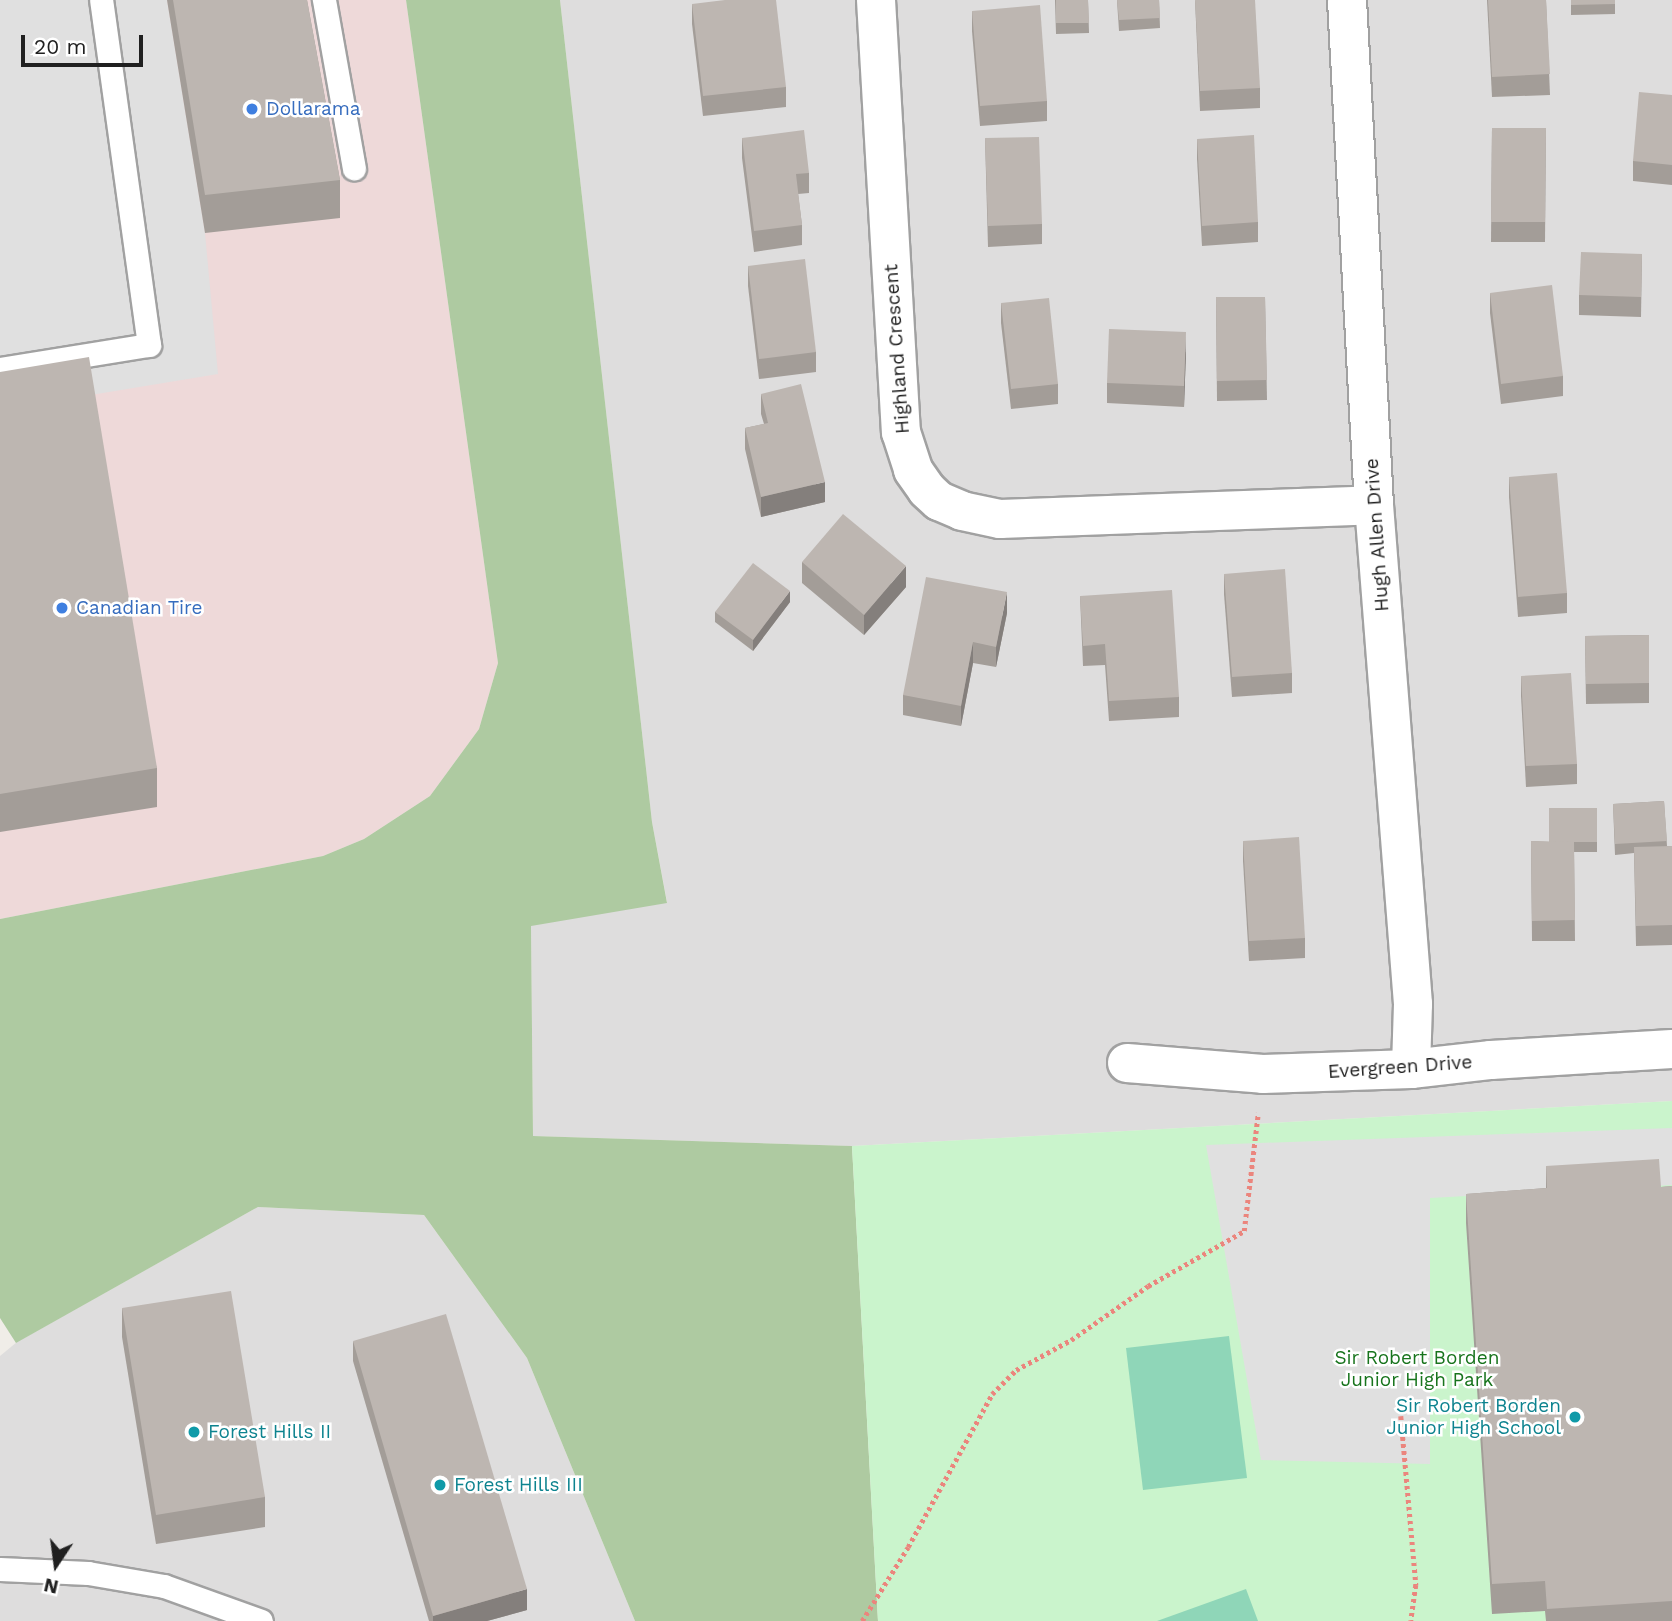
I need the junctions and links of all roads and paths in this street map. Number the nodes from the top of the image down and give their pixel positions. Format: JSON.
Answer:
{"nodes":[{"id":1,"x":101,"y":0,"type":"edge"},
{"id":2,"x":324,"y":0,"type":"edge"},
{"id":3,"x":876,"y":0,"type":"edge"},
{"id":4,"x":1347,"y":0,"type":"edge"},
{"id":5,"x":354,"y":168,"type":"dead end"},
{"id":6,"x":0,"y":369,"type":"edge"},
{"id":7,"x":1374,"y":505,"type":"junction"},
{"id":8,"x":1672,"y":1049,"type":"edge"},
{"id":9,"x":1127,"y":1063,"type":"dead end"},
{"id":10,"x":1411,"y":1069,"type":"junction"},
{"id":11,"x":1263,"y":1074,"type":"junction"},
{"id":12,"x":1401,"y":1416,"type":"dead end"},
{"id":13,"x":0,"y":1569,"type":"edge"},
{"id":14,"x":261,"y":1621,"type":"edge"},
{"id":15,"x":862,"y":1621,"type":"edge"},
{"id":16,"x":1411,"y":1621,"type":"edge"}],
"edges":[{"from":1,"to":6,"type":"lane"},
{"from":2,"to":5,"type":"lane"},
{"from":3,"to":7,"type":"street","name":"Highland Crescent"},
{"from":4,"to":7,"type":"street","name":"Hugh Allen Drive"},
{"from":7,"to":10,"type":"street","name":"Hugh Allen Drive"},
{"from":8,"to":10,"type":"street","name":"Evergreen Drive"},
{"from":9,"to":11,"type":"street","name":"Evergreen Drive"},
{"from":10,"to":11,"type":"street","name":"Evergreen Drive"},
{"from":11,"to":15,"type":"path"},
{"from":12,"to":16,"type":"path"},
{"from":13,"to":14,"type":"lane"}]}
